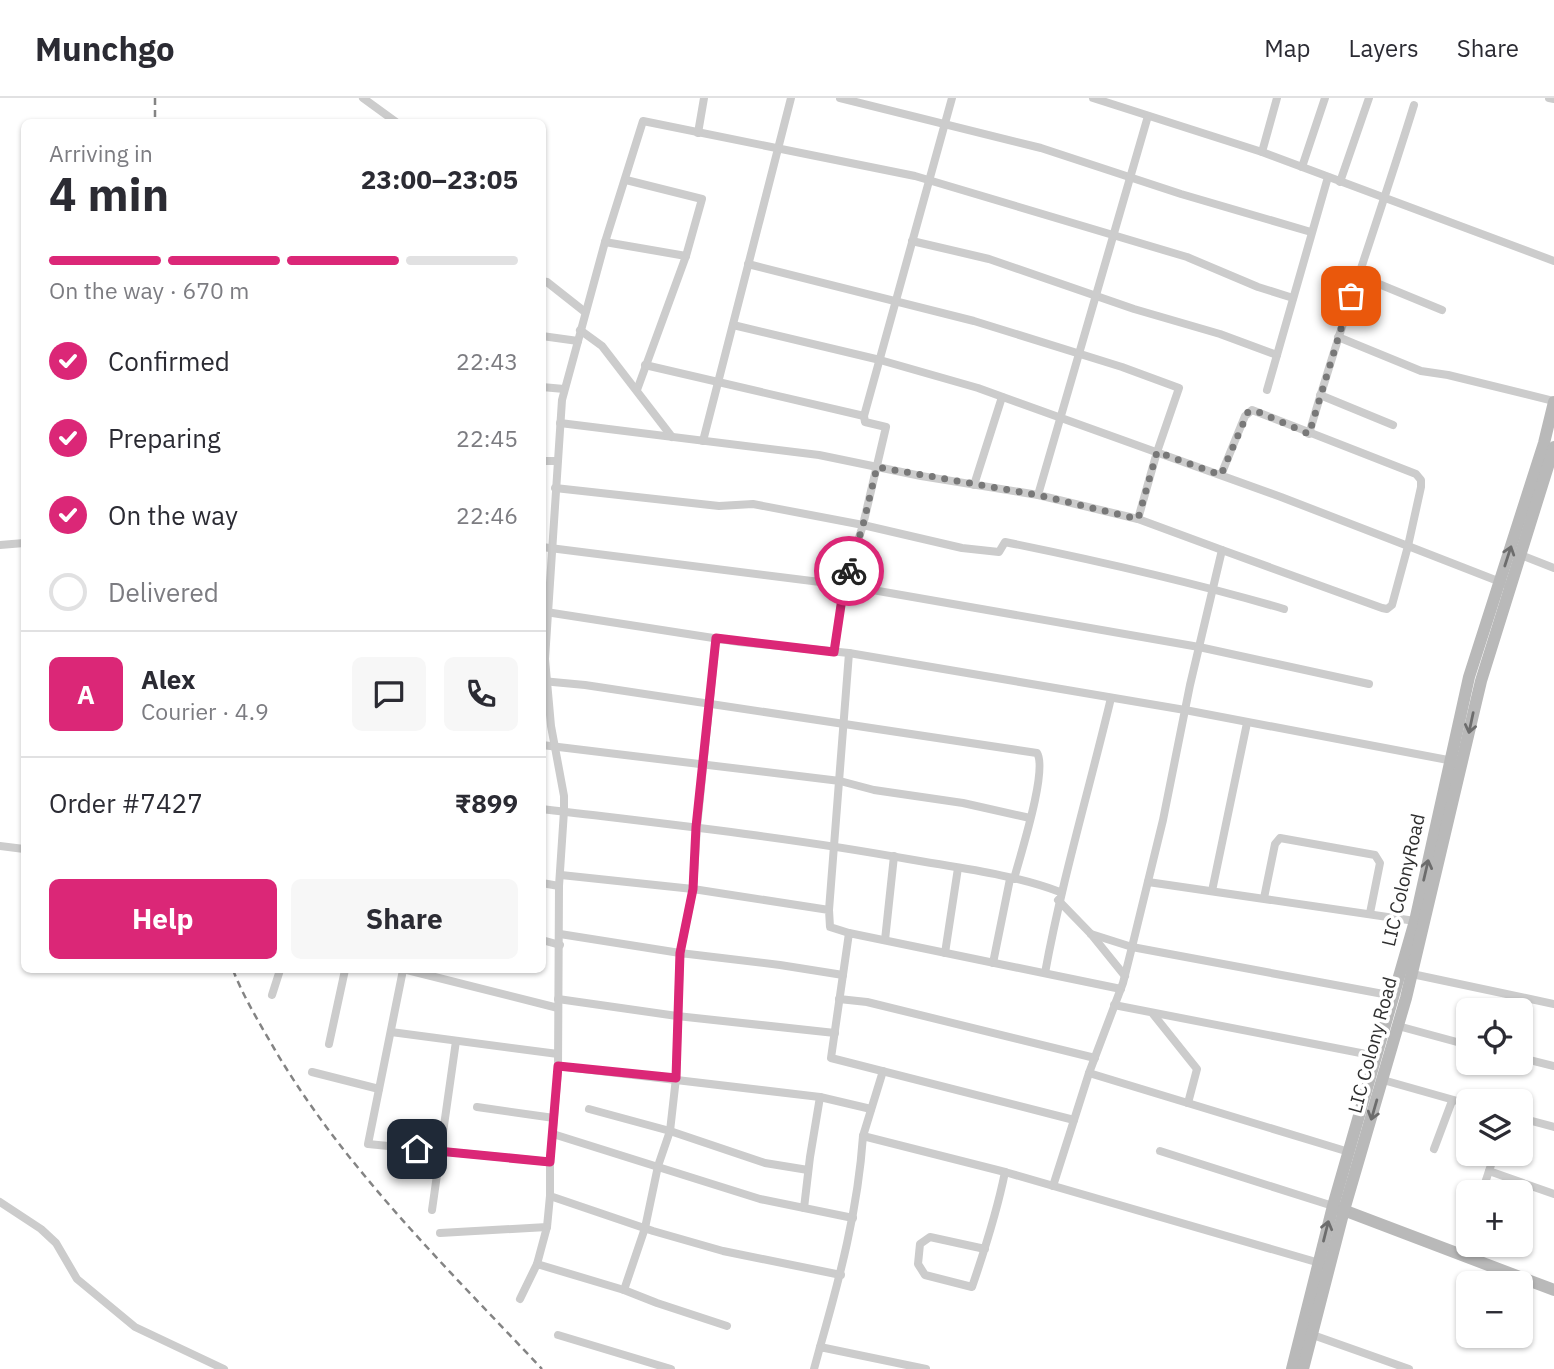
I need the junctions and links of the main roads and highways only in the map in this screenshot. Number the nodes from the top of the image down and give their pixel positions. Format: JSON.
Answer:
{"nodes":[{"id":1,"x":1554,"y":401,"type":"edge"},
{"id":2,"x":1551,"y":449,"type":"edge"},
{"id":3,"x":1506,"y":584,"type":"junction"},
{"id":4,"x":1457,"y":762,"type":"junction"},
{"id":5,"x":1406,"y":980,"type":"junction"},
{"id":6,"x":1338,"y":1208,"type":"junction"},
{"id":7,"x":1554,"y":1290,"type":"edge"},
{"id":8,"x":1307,"y":1333,"type":"junction"},
{"id":9,"x":1292,"y":1369,"type":"edge"},
{"id":10,"x":1303,"y":1369,"type":"edge"}],
"edges":[{"from":1,"to":2,"type":"main road","name":"LIC ColonyRoad"},
{"from":3,"to":2,"type":"main road","name":"LIC ColonyRoad","one_way":true},
{"from":2,"to":3,"type":"main road"},
{"from":3,"to":4,"type":"main road","name":"LIC ColonyRoad"},
{"from":4,"to":5,"type":"main road","name":"LIC Colony Road"},
{"from":5,"to":4,"type":"main road","name":"LIC ColonyRoad","one_way":true},
{"from":5,"to":6,"type":"main road","name":"LIC Colony Road","one_way":true},
{"from":5,"to":6,"type":"main road","name":"LIC ColonyRoad"},
{"from":6,"to":7,"type":"main road"},
{"from":6,"to":8,"type":"main road","name":"LIC Colony Road"},
{"from":8,"to":9,"type":"main road"},
{"from":8,"to":10,"type":"main road"}]}
